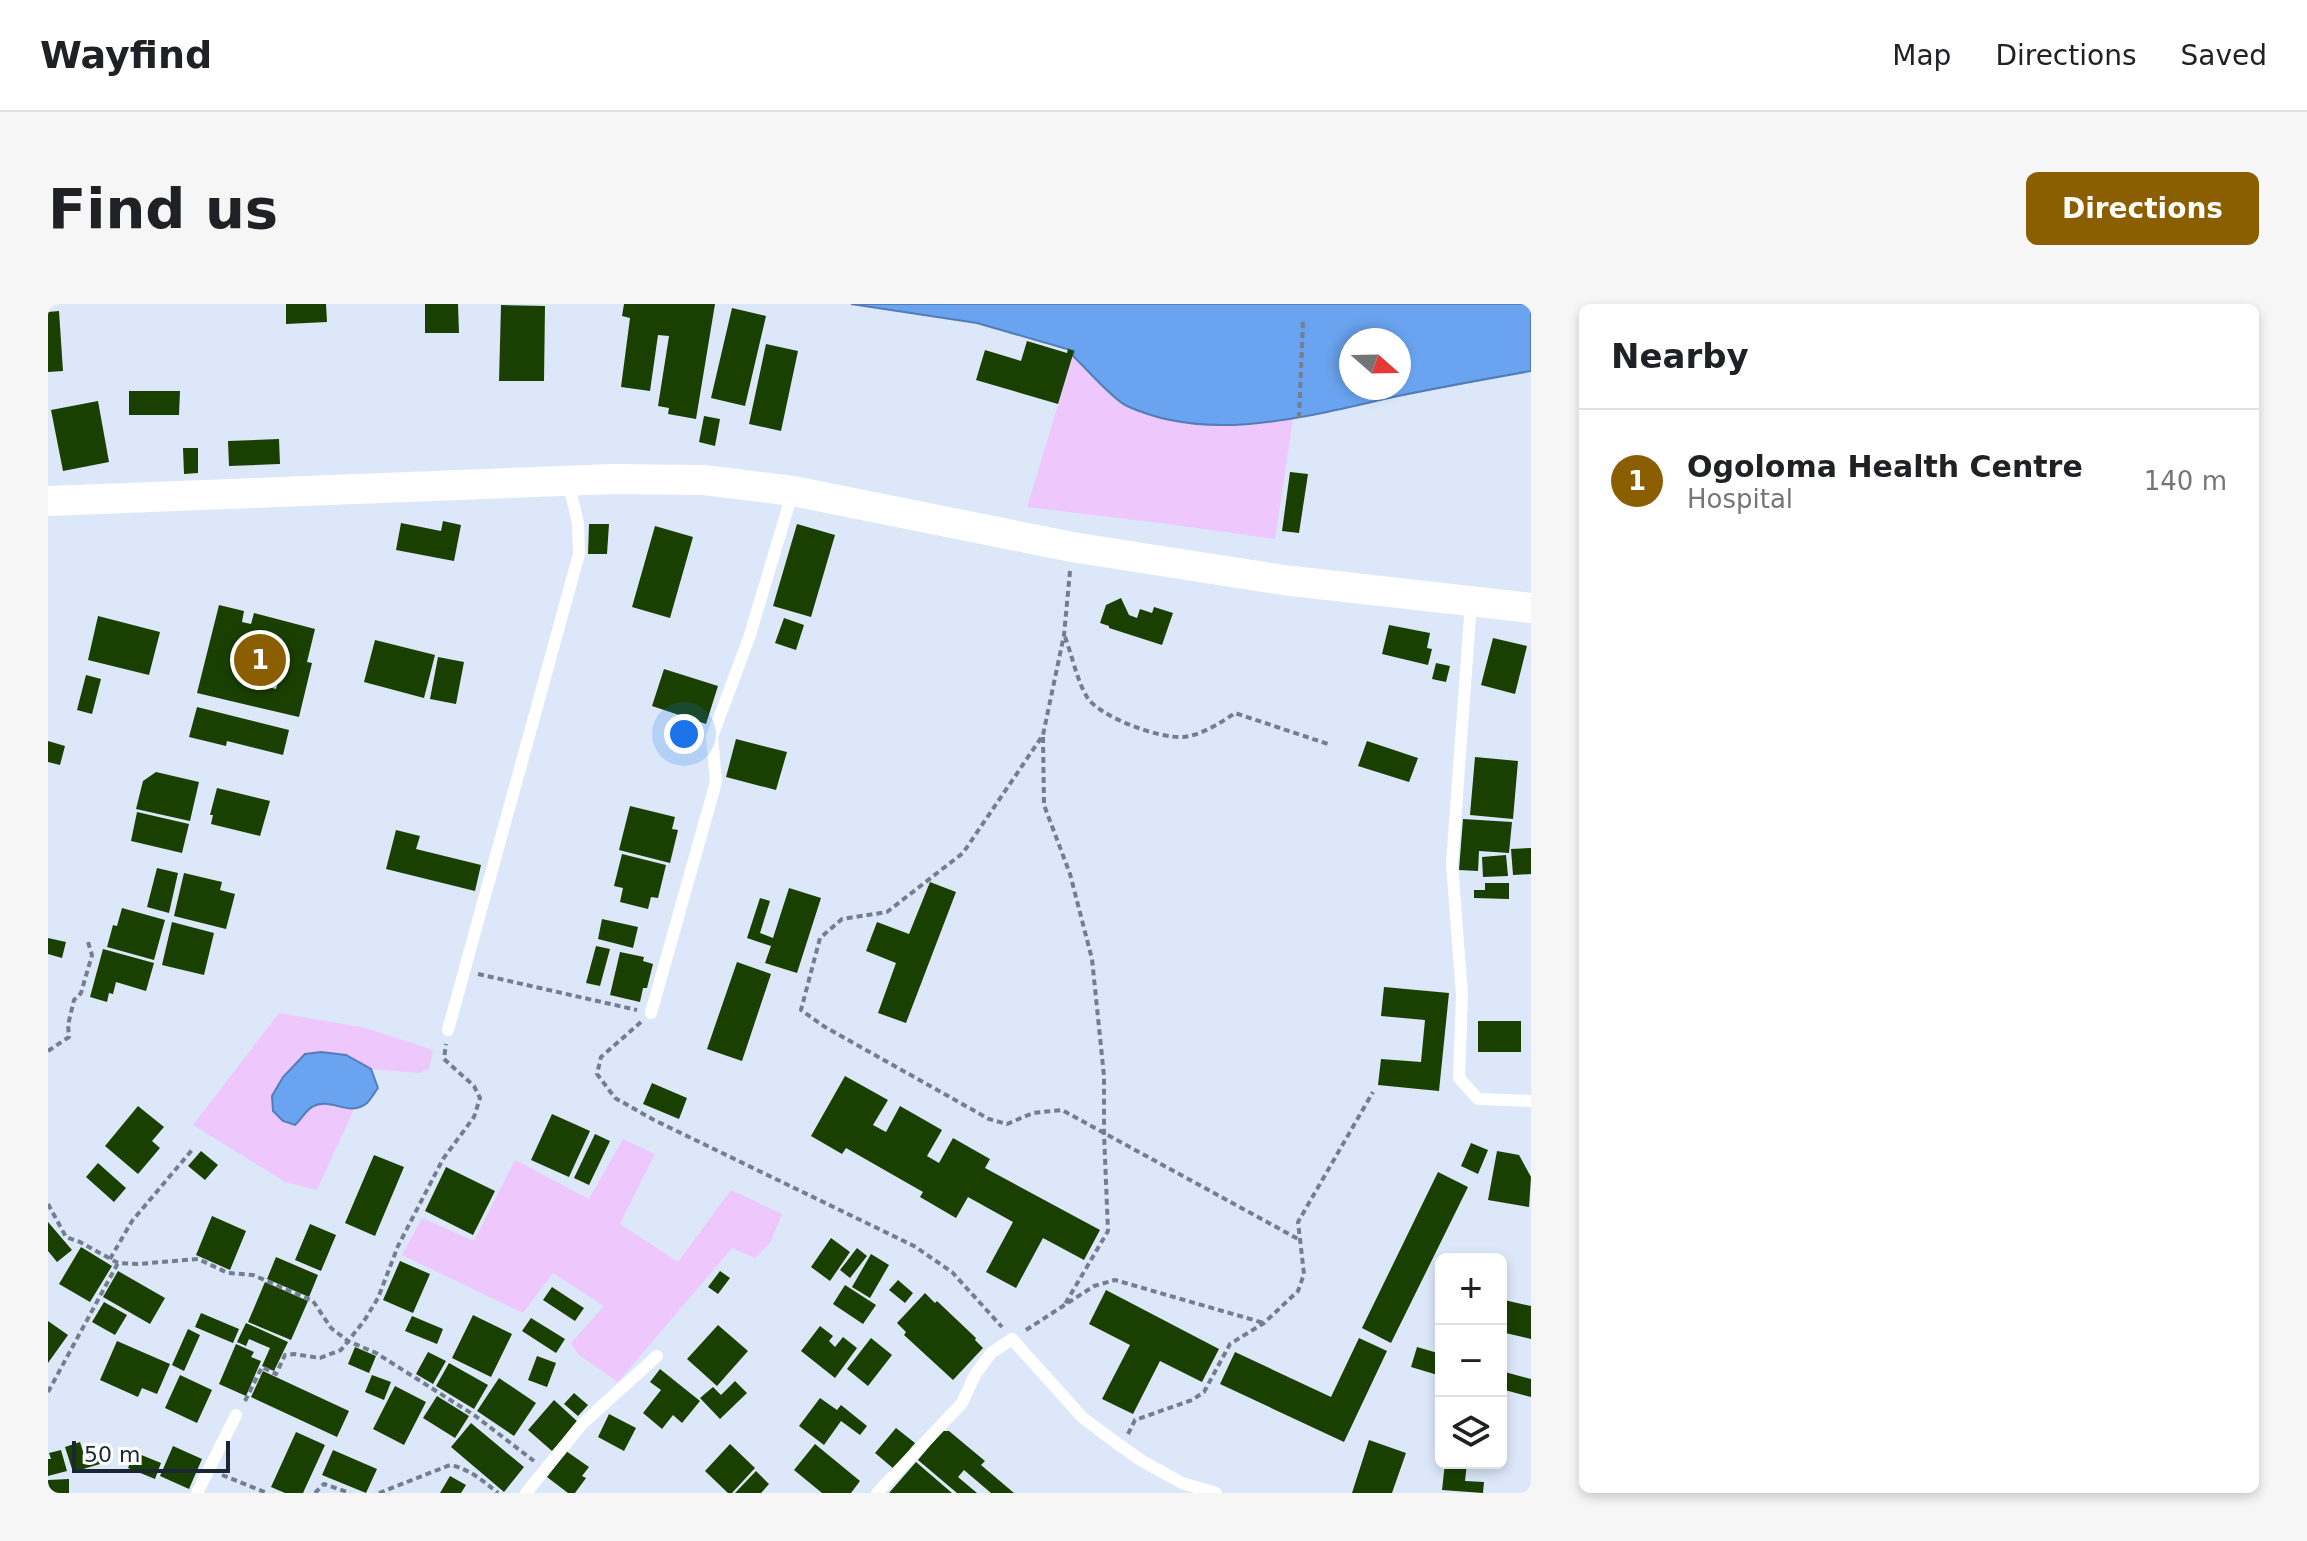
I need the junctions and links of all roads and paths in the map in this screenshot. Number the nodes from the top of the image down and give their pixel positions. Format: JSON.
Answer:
{"nodes":[{"id":1,"x":1303,"y":321,"type":"dead end"},
{"id":2,"x":1299,"y":418,"type":"dead end"},
{"id":3,"x":568,"y":481,"type":"junction"},
{"id":4,"x":793,"y":491,"type":"junction"},
{"id":5,"x":48,"y":501,"type":"edge"},
{"id":6,"x":1072,"y":547,"type":"junction"},
{"id":7,"x":1471,"y":602,"type":"junction"},
{"id":8,"x":1531,"y":608,"type":"edge"},
{"id":9,"x":1064,"y":635,"type":"junction"},
{"id":10,"x":1043,"y":735,"type":"junction"},
{"id":11,"x":1331,"y":745,"type":"dead end"},
{"id":12,"x":88,"y":942,"type":"dead end"},
{"id":13,"x":464,"y":971,"type":"junction"},
{"id":14,"x":651,"y":1013,"type":"junction"},
{"id":15,"x":448,"y":1030,"type":"joint"},
{"id":16,"x":48,"y":1051,"type":"edge"},
{"id":17,"x":1373,"y":1092,"type":"dead end"},
{"id":18,"x":1531,"y":1101,"type":"edge"},
{"id":19,"x":1104,"y":1133,"type":"junction"},
{"id":20,"x":192,"y":1150,"type":"dead end"},
{"id":21,"x":48,"y":1204,"type":"edge"},
{"id":22,"x":1300,"y":1240,"type":"junction"},
{"id":23,"x":110,"y":1259,"type":"junction"},
{"id":24,"x":118,"y":1263,"type":"junction"},
{"id":25,"x":1064,"y":1306,"type":"junction"},
{"id":26,"x":1264,"y":1323,"type":"junction"},
{"id":27,"x":1012,"y":1339,"type":"junction"},
{"id":28,"x":348,"y":1341,"type":"junction"},
{"id":29,"x":657,"y":1356,"type":"dead end"},
{"id":30,"x":48,"y":1392,"type":"edge"},
{"id":31,"x":236,"y":1415,"type":"joint"},
{"id":32,"x":1121,"y":1447,"type":"junction"},
{"id":33,"x":208,"y":1469,"type":"junction"},
{"id":34,"x":545,"y":1469,"type":"junction"},
{"id":35,"x":197,"y":1493,"type":"edge"},
{"id":36,"x":267,"y":1493,"type":"edge"},
{"id":37,"x":315,"y":1493,"type":"edge"},
{"id":38,"x":350,"y":1493,"type":"edge"},
{"id":39,"x":379,"y":1493,"type":"edge"},
{"id":40,"x":498,"y":1493,"type":"edge"},
{"id":41,"x":526,"y":1493,"type":"edge"},
{"id":42,"x":877,"y":1493,"type":"edge"},
{"id":43,"x":1216,"y":1493,"type":"edge"}],
"edges":[{"from":1,"to":2,"type":"path"},
{"from":3,"to":4,"type":"street"},
{"from":3,"to":5,"type":"street"},
{"from":3,"to":13,"type":"lane"},
{"from":4,"to":6,"type":"street"},
{"from":4,"to":14,"type":"lane"},
{"from":6,"to":7,"type":"street"},
{"from":6,"to":9,"type":"path"},
{"from":7,"to":8,"type":"street"},
{"from":7,"to":18,"type":"lane"},
{"from":9,"to":10,"type":"path"},
{"from":9,"to":11,"type":"path"},
{"from":10,"to":19,"type":"path"},
{"from":10,"to":19,"type":"path"},
{"from":12,"to":16,"type":"path"},
{"from":13,"to":14,"type":"path"},
{"from":13,"to":15,"type":"lane"},
{"from":14,"to":27,"type":"path"},
{"from":15,"to":28,"type":"path"},
{"from":17,"to":22,"type":"path"},
{"from":19,"to":22,"type":"path"},
{"from":19,"to":25,"type":"path"},
{"from":20,"to":23,"type":"path"},
{"from":21,"to":23,"type":"path"},
{"from":22,"to":26,"type":"path"},
{"from":23,"to":24,"type":"path"},
{"from":24,"to":28,"type":"path"},
{"from":24,"to":30,"type":"path"},
{"from":25,"to":26,"type":"path"},
{"from":25,"to":27,"type":"path"},
{"from":26,"to":32,"type":"path"},
{"from":27,"to":32,"type":"lane"},
{"from":27,"to":42,"type":"lane"},
{"from":28,"to":31,"type":"path"},
{"from":28,"to":34,"type":"path"},
{"from":29,"to":34,"type":"lane"},
{"from":31,"to":33,"type":"lane"},
{"from":32,"to":43,"type":"lane"},
{"from":33,"to":35,"type":"lane"},
{"from":33,"to":36,"type":"path"},
{"from":34,"to":41,"type":"lane"},
{"from":37,"to":38,"type":"path"},
{"from":39,"to":40,"type":"path"}]}
